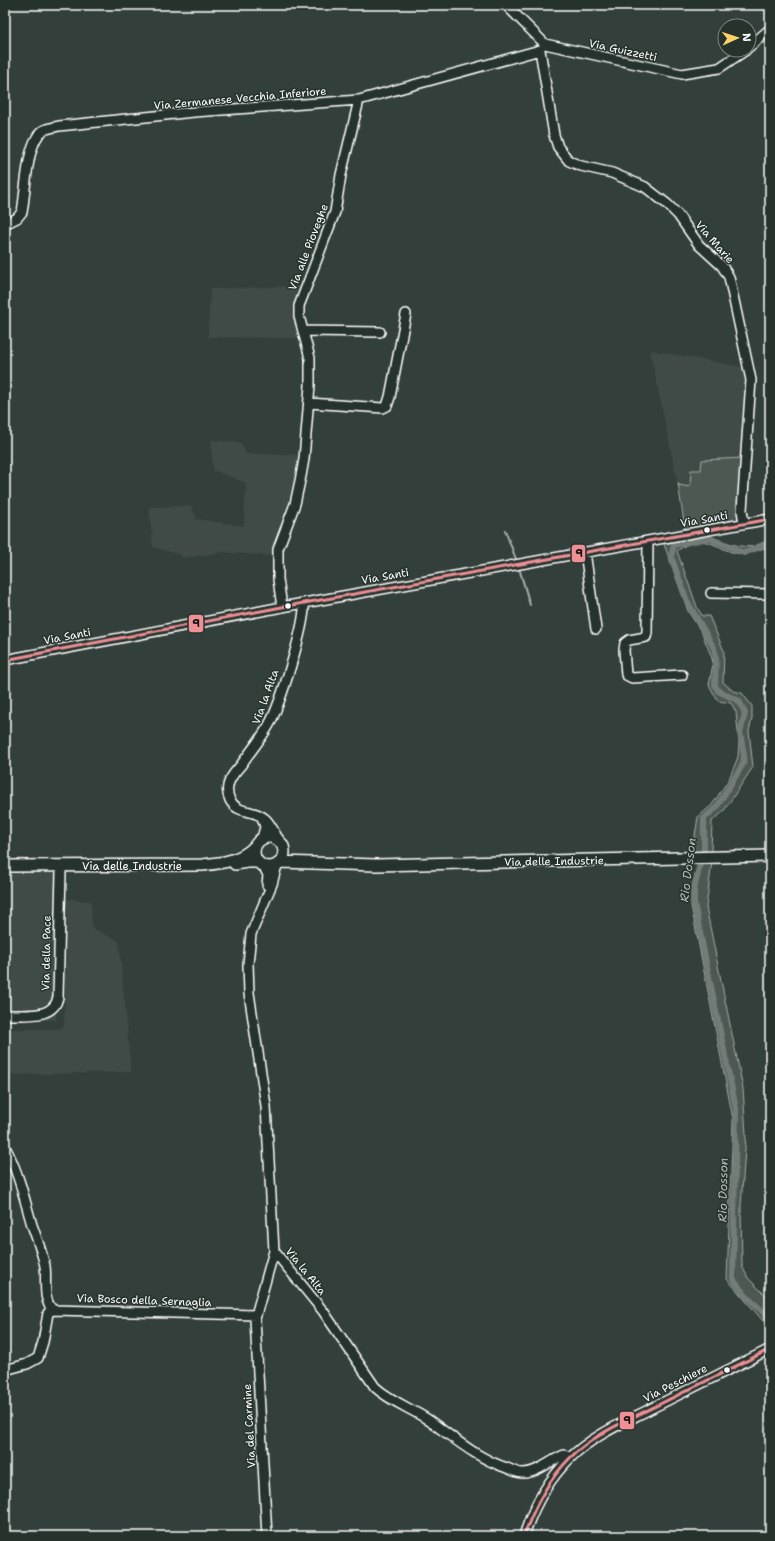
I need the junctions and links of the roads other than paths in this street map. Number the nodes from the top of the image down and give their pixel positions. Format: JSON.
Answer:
{"nodes":[{"id":1,"x":506,"y":5,"type":"edge"},
{"id":2,"x":770,"y":29,"type":"edge"},
{"id":3,"x":757,"y":41,"type":"edge"},
{"id":4,"x":543,"y":47,"type":"junction"},
{"id":5,"x":734,"y":58,"type":"edge"},
{"id":6,"x":359,"y":100,"type":"junction"},
{"id":7,"x":5,"y":224,"type":"edge"},
{"id":8,"x":406,"y":314,"type":"dead end"},
{"id":9,"x":303,"y":332,"type":"junction"},
{"id":10,"x":380,"y":332,"type":"dead end"},
{"id":11,"x":309,"y":402,"type":"junction"},
{"id":12,"x":770,"y":519,"type":"edge"},
{"id":13,"x":744,"y":523,"type":"junction"},
{"id":14,"x":648,"y":541,"type":"junction"},
{"id":15,"x":585,"y":552,"type":"junction"},
{"id":16,"x":711,"y":593,"type":"dead end"},
{"id":17,"x":770,"y":594,"type":"edge"},
{"id":18,"x":304,"y":603,"type":"junction"},
{"id":19,"x":282,"y":607,"type":"junction"},
{"id":20,"x":596,"y":629,"type":"dead end"},
{"id":21,"x":5,"y":660,"type":"edge"},
{"id":22,"x":682,"y":676,"type":"dead end"},
{"id":23,"x":261,"y":816,"type":"junction"},
{"id":24,"x":262,"y":838,"type":"junction"},
{"id":25,"x":281,"y":844,"type":"junction"},
{"id":26,"x":254,"y":847,"type":"junction"},
{"id":27,"x":770,"y":856,"type":"edge"},
{"id":28,"x":279,"y":864,"type":"junction"},
{"id":29,"x":337,"y":864,"type":"junction"},
{"id":30,"x":261,"y":865,"type":"junction"},
{"id":31,"x":5,"y":866,"type":"edge"},
{"id":32,"x":5,"y":870,"type":"edge"},
{"id":33,"x":61,"y":870,"type":"junction"},
{"id":34,"x":261,"y":908,"type":"junction"},
{"id":35,"x":5,"y":1015,"type":"edge"},
{"id":36,"x":5,"y":1147,"type":"edge"},
{"id":37,"x":274,"y":1251,"type":"junction"},
{"id":38,"x":53,"y":1310,"type":"junction"},
{"id":39,"x":256,"y":1314,"type":"junction"},
{"id":40,"x":770,"y":1349,"type":"edge"},
{"id":41,"x":5,"y":1370,"type":"edge"},
{"id":42,"x":570,"y":1458,"type":"junction"},
{"id":43,"x":267,"y":1536,"type":"edge"},
{"id":44,"x":524,"y":1536,"type":"edge"}],
"edges":[{"from":1,"to":4,"type":"street"},
{"from":2,"to":3,"type":"street"},
{"from":4,"to":5,"type":"street","name":"Via Guizzetti"},
{"from":4,"to":6,"type":"street","name":"Via Zermanese Vecchia Inferiore"},
{"from":4,"to":13,"type":"street","name":"Via Marie"},
{"from":6,"to":7,"type":"street","name":"Via Zermanese Vecchia Inferiore"},
{"from":6,"to":9,"type":"street","name":"Via alle Pioveghe"},
{"from":8,"to":11,"type":"street"},
{"from":9,"to":10,"type":"street"},
{"from":9,"to":11,"type":"street","name":"Via alle Pioveghe"},
{"from":11,"to":19,"type":"street","name":"Via alle Pioveghe"},
{"from":12,"to":13,"type":"street","name":"Via Santi"},
{"from":13,"to":14,"type":"street","name":"Via Santi"},
{"from":14,"to":15,"type":"street","name":"Via Santi"},
{"from":14,"to":22,"type":"street"},
{"from":15,"to":18,"type":"street","name":"Via Santi"},
{"from":15,"to":20,"type":"street"},
{"from":16,"to":17,"type":"street"},
{"from":18,"to":19,"type":"street","name":"Via Santi"},
{"from":18,"to":23,"type":"street","name":"Via la Alta"},
{"from":19,"to":21,"type":"street","name":"Via Santi"},
{"from":23,"to":24,"type":"street"},
{"from":23,"to":25,"type":"street"},
{"from":24,"to":25,"type":"main road"},
{"from":24,"to":26,"type":"main road"},
{"from":25,"to":28,"type":"main road"},
{"from":25,"to":29,"type":"main road","name":"Via delle Industrie"},
{"from":26,"to":30,"type":"main road"},
{"from":26,"to":31,"type":"main road","name":"Via delle Industrie"},
{"from":27,"to":29,"type":"main road","name":"Via delle Industrie"},
{"from":28,"to":29,"type":"main road","name":"Via delle Industrie"},
{"from":28,"to":30,"type":"main road"},
{"from":28,"to":34,"type":"street"},
{"from":30,"to":33,"type":"main road","name":"Via delle Industrie"},
{"from":30,"to":34,"type":"street"},
{"from":32,"to":33,"type":"main road","name":"Via delle Industrie"},
{"from":33,"to":35,"type":"street","name":"Via della Pace"},
{"from":34,"to":37,"type":"street","name":"Via la Alta"},
{"from":36,"to":38,"type":"street"},
{"from":37,"to":39,"type":"street"},
{"from":37,"to":42,"type":"street","name":"Via la Alta"},
{"from":38,"to":39,"type":"street","name":"Via Bosco della Sernaglia"},
{"from":38,"to":41,"type":"street"},
{"from":39,"to":43,"type":"street","name":"Via del Carmine"},
{"from":40,"to":42,"type":"street","name":"Via Peschiere"},
{"from":42,"to":44,"type":"street","name":"Via Peschiere"}]}
